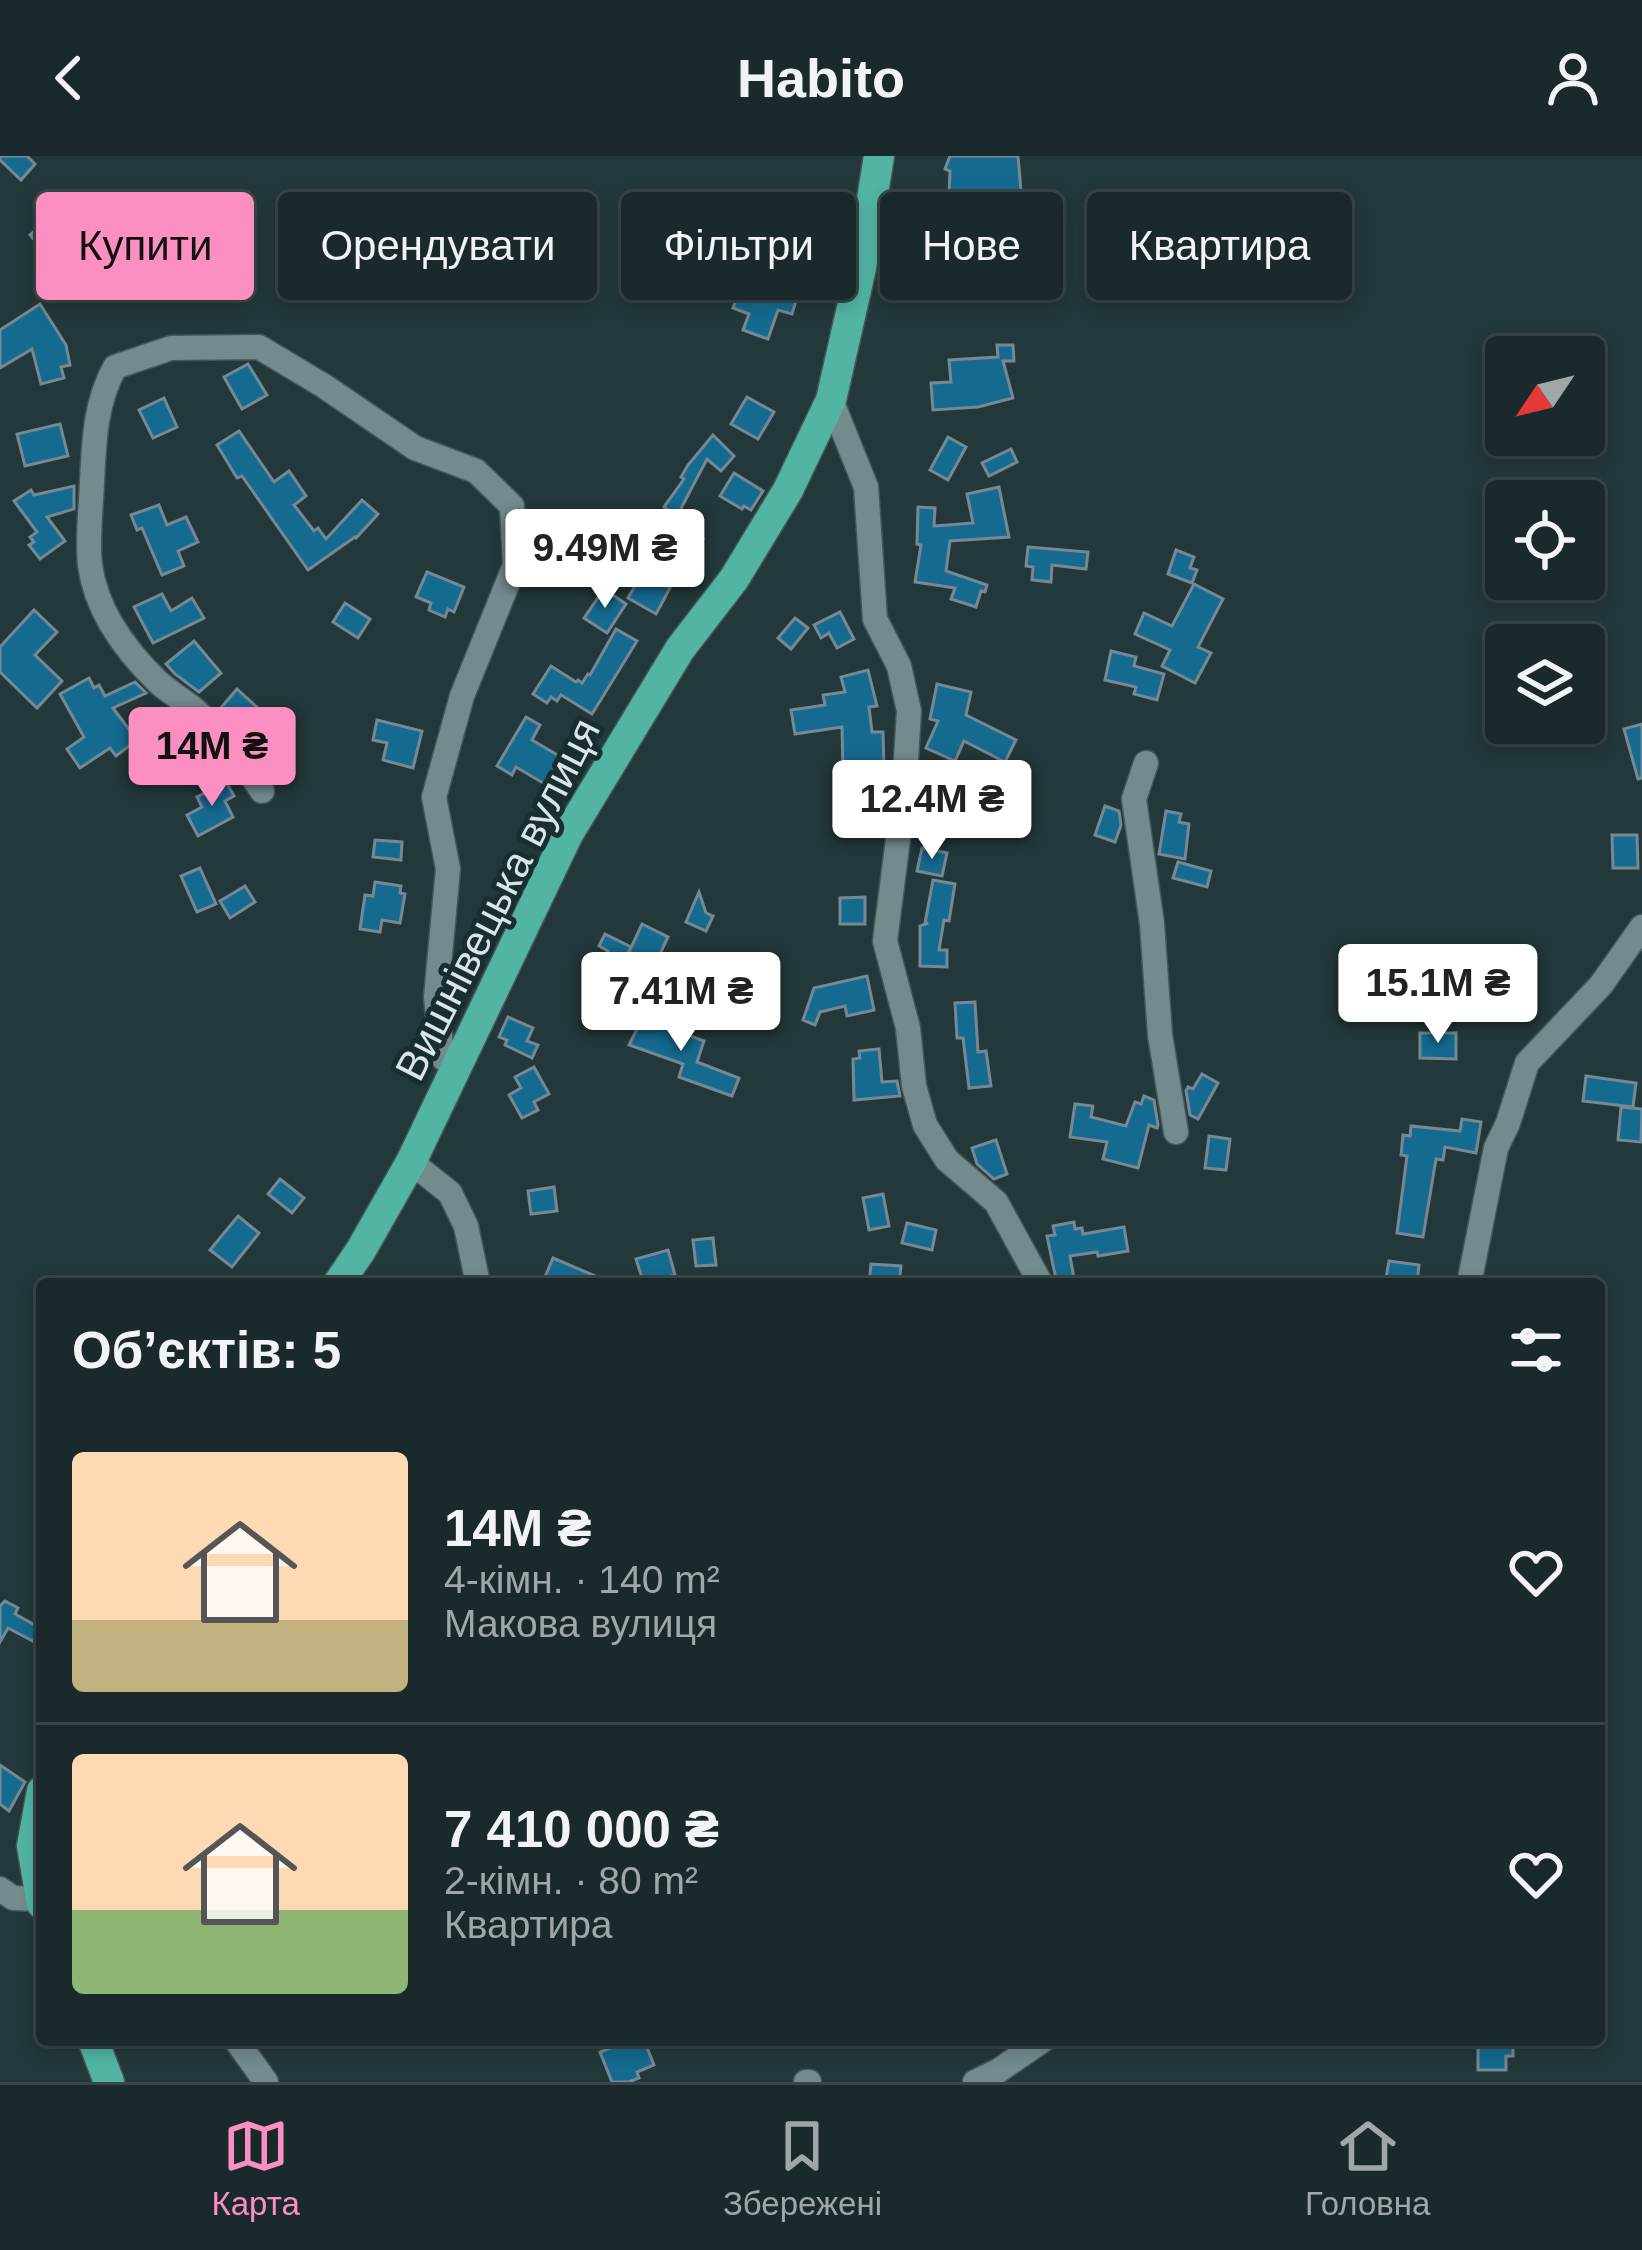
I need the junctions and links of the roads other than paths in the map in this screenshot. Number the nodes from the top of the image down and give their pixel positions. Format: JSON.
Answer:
{"nodes":[{"id":1,"x":879,"y":156,"type":"edge"},
{"id":2,"x":831,"y":400,"type":"junction"},
{"id":3,"x":1146,"y":763,"type":"dead end"},
{"id":4,"x":262,"y":791,"type":"dead end"},
{"id":5,"x":1642,"y":927,"type":"edge"},
{"id":6,"x":456,"y":1068,"type":"junction"},
{"id":7,"x":1176,"y":1132,"type":"dead end"},
{"id":8,"x":411,"y":1162,"type":"junction"},
{"id":9,"x":342,"y":1278,"type":"edge"},
{"id":10,"x":477,"y":1278,"type":"edge"},
{"id":11,"x":1038,"y":1278,"type":"edge"},
{"id":12,"x":1470,"y":1278,"type":"edge"},
{"id":13,"x":36,"y":1824,"type":"edge"},
{"id":14,"x":36,"y":1870,"type":"edge"},
{"id":15,"x":0,"y":1888,"type":"edge"},
{"id":16,"x":36,"y":1900,"type":"edge"},
{"id":17,"x":95,"y":2046,"type":"edge"},
{"id":18,"x":240,"y":2046,"type":"edge"},
{"id":19,"x":1038,"y":2046,"type":"edge"},
{"id":20,"x":1018,"y":2069,"type":"edge"},
{"id":21,"x":109,"y":2082,"type":"edge"},
{"id":22,"x":266,"y":2082,"type":"edge"},
{"id":23,"x":975,"y":2082,"type":"edge"}],
"edges":[{"from":1,"to":2,"type":"main road","name":"Вишнівецька вулиця"},
{"from":2,"to":6,"type":"main road","name":"Вишнівецька вулиця"},
{"from":2,"to":11,"type":"street"},
{"from":3,"to":7,"type":"street"},
{"from":4,"to":6,"type":"street"},
{"from":5,"to":12,"type":"street"},
{"from":6,"to":8,"type":"main road","name":"Вишнівецька вулиця"},
{"from":8,"to":9,"type":"main road","name":"Вишнівецька вулиця"},
{"from":8,"to":10,"type":"street"},
{"from":13,"to":14,"type":"main road"},
{"from":15,"to":16,"type":"street"},
{"from":17,"to":21,"type":"main road"},
{"from":18,"to":22,"type":"street"},
{"from":19,"to":20,"type":"street"},
{"from":20,"to":23,"type":"street"}]}
